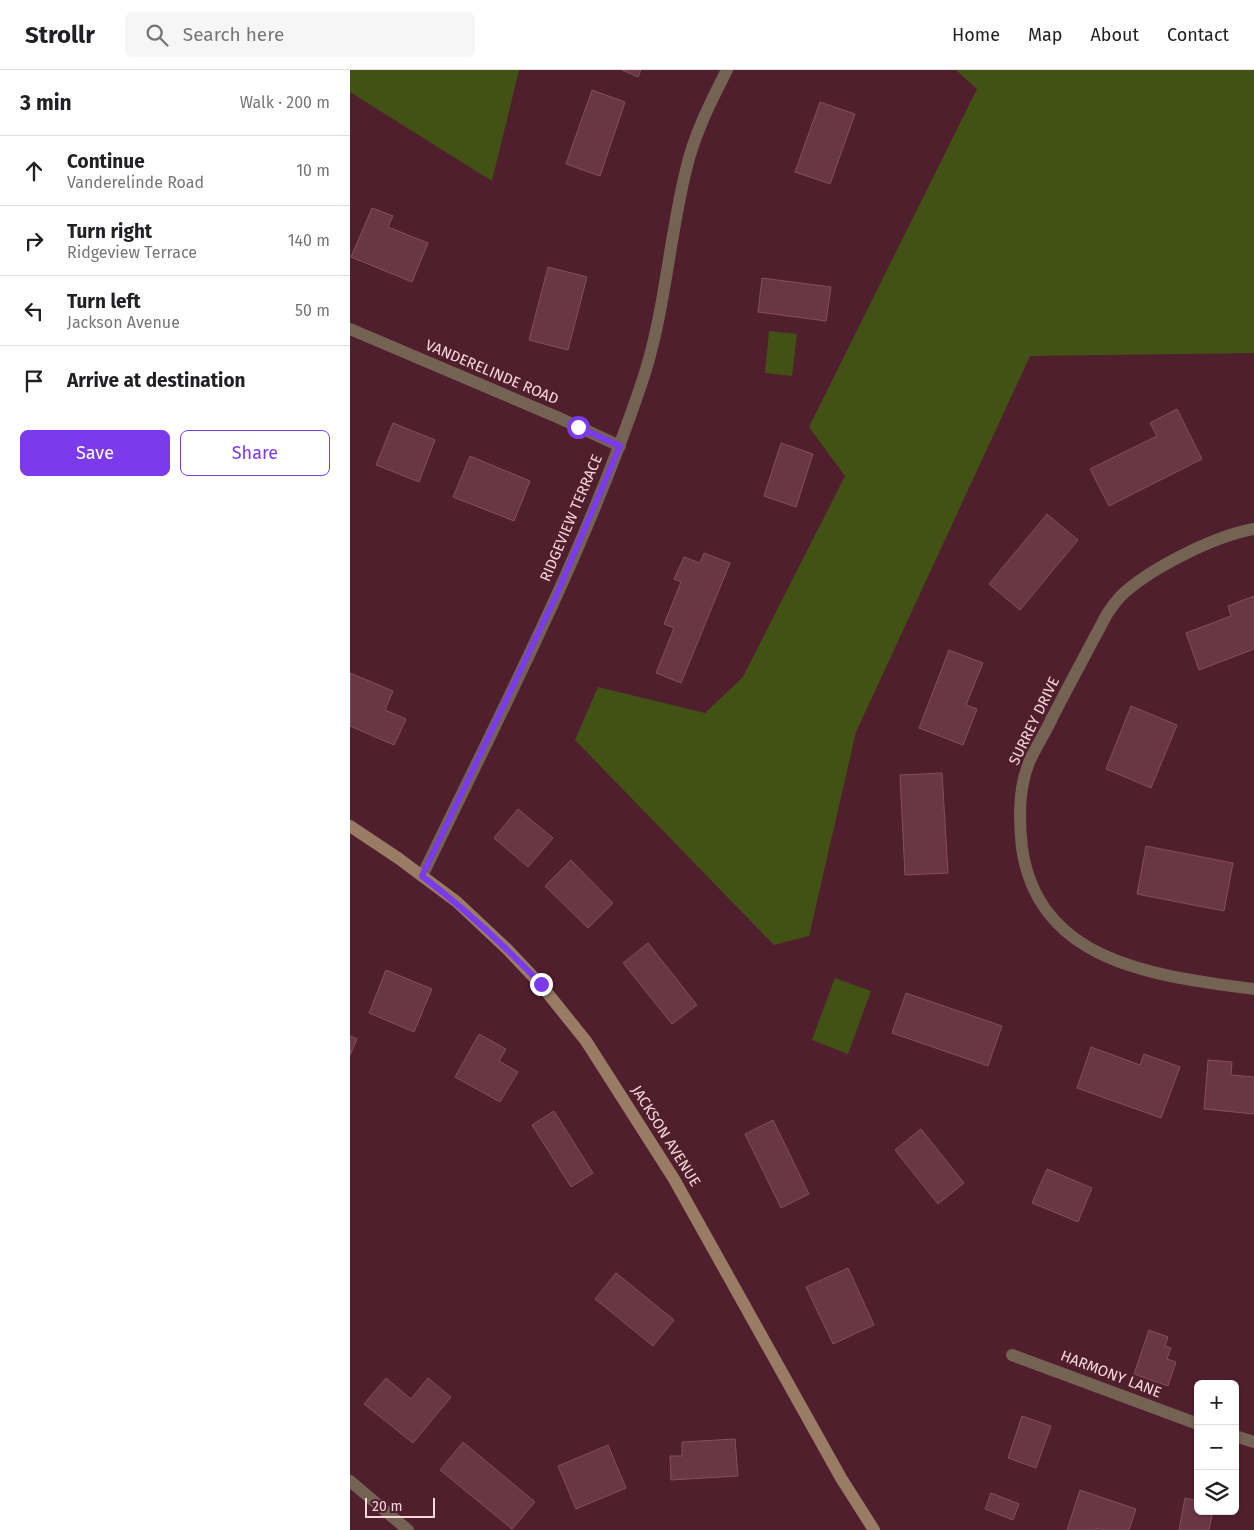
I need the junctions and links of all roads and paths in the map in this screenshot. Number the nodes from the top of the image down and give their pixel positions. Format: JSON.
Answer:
{"nodes":[{"id":1,"x":727,"y":70,"type":"edge"},
{"id":2,"x":350,"y":329,"type":"edge"},
{"id":3,"x":620,"y":446,"type":"junction"},
{"id":4,"x":1254,"y":529,"type":"edge"},
{"id":5,"x":350,"y":826,"type":"edge"},
{"id":6,"x":422,"y":876,"type":"junction"},
{"id":7,"x":1254,"y":989,"type":"edge"},
{"id":8,"x":1012,"y":1355,"type":"dead end"},
{"id":9,"x":1194,"y":1423,"type":"edge"},
{"id":10,"x":1239,"y":1437,"type":"edge"},
{"id":11,"x":1254,"y":1442,"type":"edge"},
{"id":12,"x":350,"y":1481,"type":"edge"},
{"id":13,"x":408,"y":1530,"type":"edge"},
{"id":14,"x":874,"y":1530,"type":"edge"}],
"edges":[{"from":1,"to":3,"type":"street","name":"RIDGEVIEW TERRACE"},
{"from":2,"to":3,"type":"street","name":"VANDERELINDE ROAD"},
{"from":3,"to":6,"type":"street","name":"RIDGEVIEW TERRACE"},
{"from":4,"to":7,"type":"street","name":"SURREY DRIVE"},
{"from":5,"to":6,"type":"street","name":"JACKSON AVENUE"},
{"from":6,"to":14,"type":"street","name":"JACKSON AVENUE"},
{"from":8,"to":9,"type":"street","name":"HARMONY LANE"},
{"from":10,"to":11,"type":"street"},
{"from":12,"to":13,"type":"street"}]}
